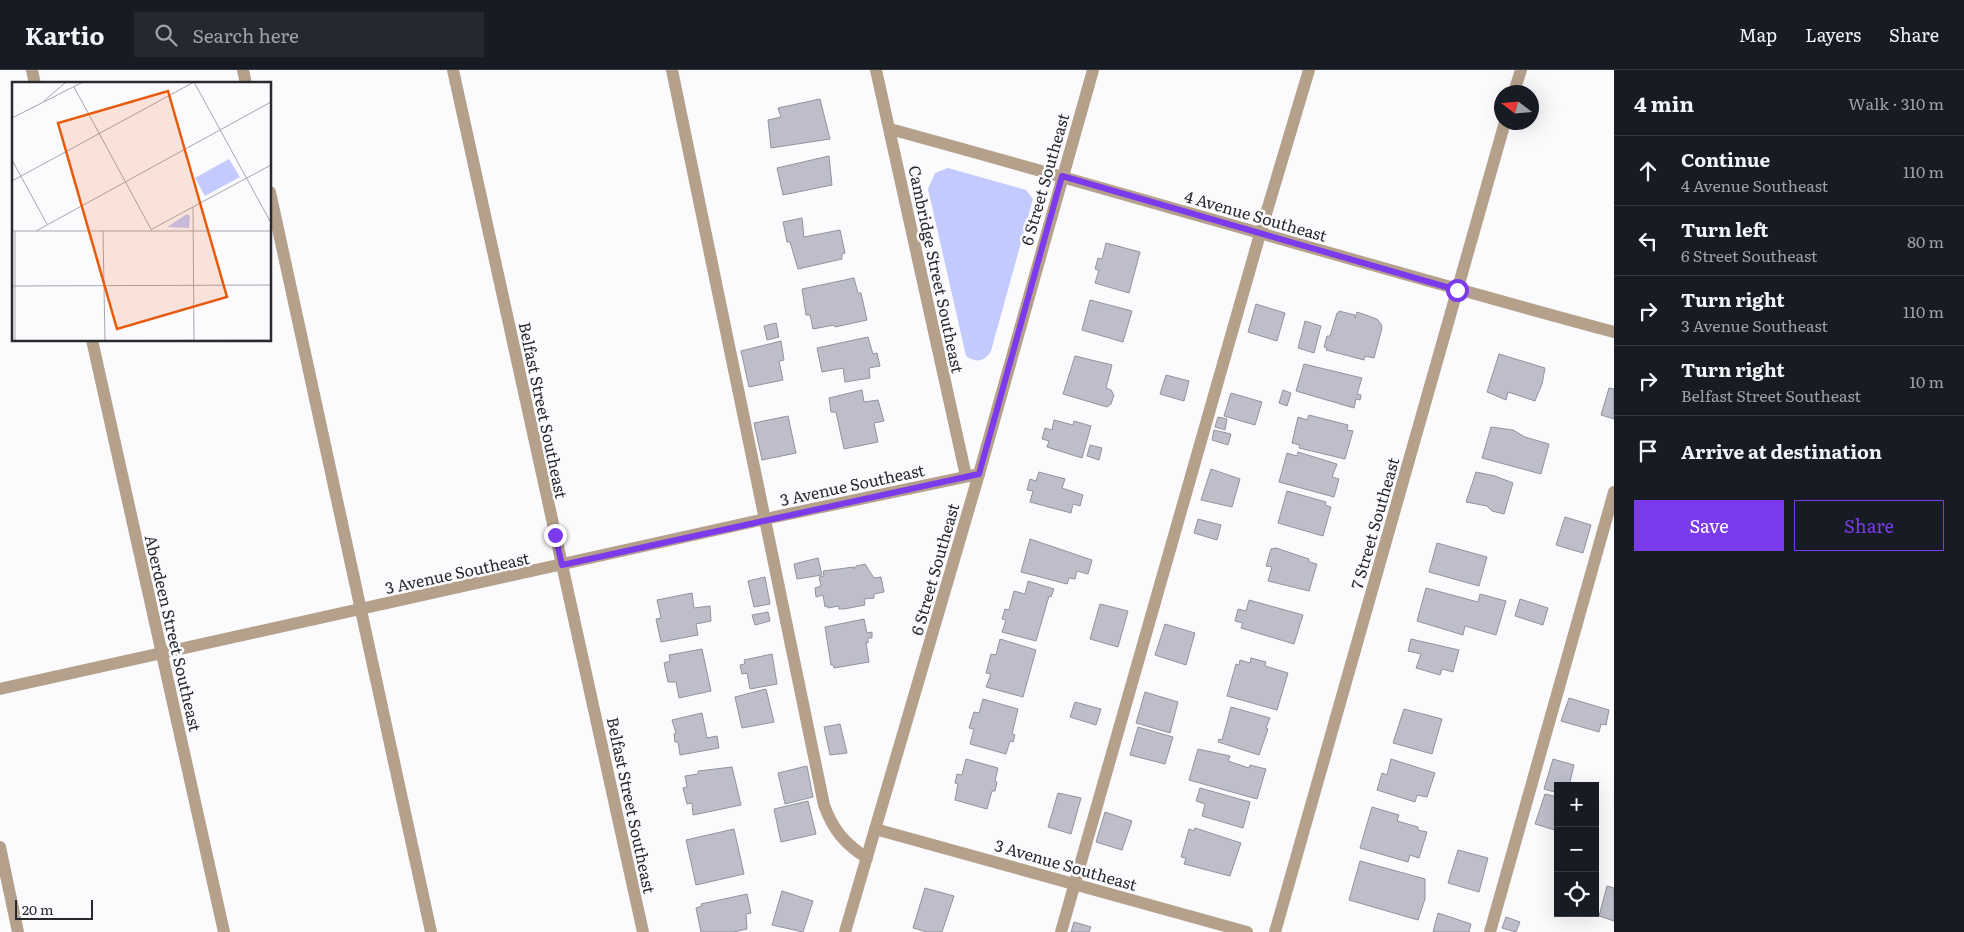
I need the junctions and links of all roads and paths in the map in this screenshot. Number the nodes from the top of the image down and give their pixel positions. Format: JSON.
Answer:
{"nodes":[{"id":1,"x":453,"y":70,"type":"edge"},
{"id":2,"x":672,"y":70,"type":"edge"},
{"id":3,"x":876,"y":70,"type":"edge"},
{"id":4,"x":1093,"y":70,"type":"edge"},
{"id":5,"x":1309,"y":70,"type":"edge"},
{"id":6,"x":1520,"y":70,"type":"edge"},
{"id":7,"x":1516,"y":85,"type":"edge"},
{"id":8,"x":890,"y":129,"type":"junction"},
{"id":9,"x":1503,"y":130,"type":"edge"},
{"id":10,"x":1062,"y":176,"type":"junction"},
{"id":11,"x":271,"y":197,"type":"edge"},
{"id":12,"x":1260,"y":234,"type":"junction"},
{"id":13,"x":1457,"y":290,"type":"junction"},
{"id":14,"x":1614,"y":332,"type":"edge"},
{"id":15,"x":92,"y":341,"type":"edge"},
{"id":16,"x":979,"y":474,"type":"junction"},
{"id":17,"x":966,"y":476,"type":"junction"},
{"id":18,"x":1614,"y":492,"type":"edge"},
{"id":19,"x":765,"y":519,"type":"junction"},
{"id":20,"x":562,"y":565,"type":"junction"},
{"id":21,"x":361,"y":609,"type":"junction"},
{"id":22,"x":162,"y":654,"type":"junction"},
{"id":23,"x":0,"y":689,"type":"edge"},
{"id":24,"x":875,"y":829,"type":"junction"},
{"id":25,"x":0,"y":846,"type":"edge"},
{"id":26,"x":867,"y":858,"type":"junction"},
{"id":27,"x":1075,"y":883,"type":"junction"},
{"id":28,"x":18,"y":932,"type":"edge"},
{"id":29,"x":224,"y":932,"type":"edge"},
{"id":30,"x":431,"y":932,"type":"edge"},
{"id":31,"x":643,"y":932,"type":"edge"},
{"id":32,"x":845,"y":932,"type":"edge"},
{"id":33,"x":1061,"y":932,"type":"edge"},
{"id":34,"x":1247,"y":932,"type":"edge"},
{"id":35,"x":1275,"y":932,"type":"edge"},
{"id":36,"x":1490,"y":932,"type":"edge"}],
"edges":[{"from":1,"to":20,"type":"street","name":"Belfast Street Southeast"},
{"from":2,"to":19,"type":"street"},
{"from":3,"to":8,"type":"street","name":"Cambridge Street Southeast"},
{"from":4,"to":10,"type":"street","name":"6 Street Southeast"},
{"from":5,"to":12,"type":"street"},
{"from":6,"to":7,"type":"street"},
{"from":8,"to":10,"type":"street","name":"4 Avenue Southeast"},
{"from":8,"to":17,"type":"street","name":"Cambridge Street Southeast"},
{"from":9,"to":13,"type":"street","name":"7 Street Southeast"},
{"from":10,"to":12,"type":"street","name":"4 Avenue Southeast"},
{"from":10,"to":16,"type":"street","name":"6 Street Southeast"},
{"from":11,"to":21,"type":"street"},
{"from":12,"to":13,"type":"street","name":"4 Avenue Southeast"},
{"from":12,"to":27,"type":"street"},
{"from":13,"to":14,"type":"street","name":"4 Avenue Southeast"},
{"from":13,"to":35,"type":"street","name":"7 Street Southeast"},
{"from":15,"to":22,"type":"street","name":"Aberdeen Street Southeast"},
{"from":16,"to":17,"type":"street","name":"3 Avenue Southeast"},
{"from":16,"to":24,"type":"street","name":"6 Street Southeast"},
{"from":17,"to":19,"type":"street","name":"3 Avenue Southeast"},
{"from":18,"to":36,"type":"street"},
{"from":19,"to":20,"type":"street","name":"3 Avenue Southeast"},
{"from":19,"to":26,"type":"street"},
{"from":20,"to":21,"type":"street","name":"3 Avenue Southeast"},
{"from":20,"to":31,"type":"street","name":"Belfast Street Southeast"},
{"from":21,"to":22,"type":"street","name":"3 Avenue Southeast"},
{"from":21,"to":30,"type":"street"},
{"from":22,"to":23,"type":"street","name":"3 Avenue Southeast"},
{"from":22,"to":29,"type":"street","name":"Aberdeen Street Southeast"},
{"from":24,"to":26,"type":"street","name":"6 Street Southeast"},
{"from":24,"to":27,"type":"street","name":"3 Avenue Southeast"},
{"from":25,"to":28,"type":"street"},
{"from":26,"to":32,"type":"street","name":"6 Street Southeast"},
{"from":27,"to":33,"type":"street"},
{"from":27,"to":34,"type":"street","name":"3 Avenue Southeast"}]}
